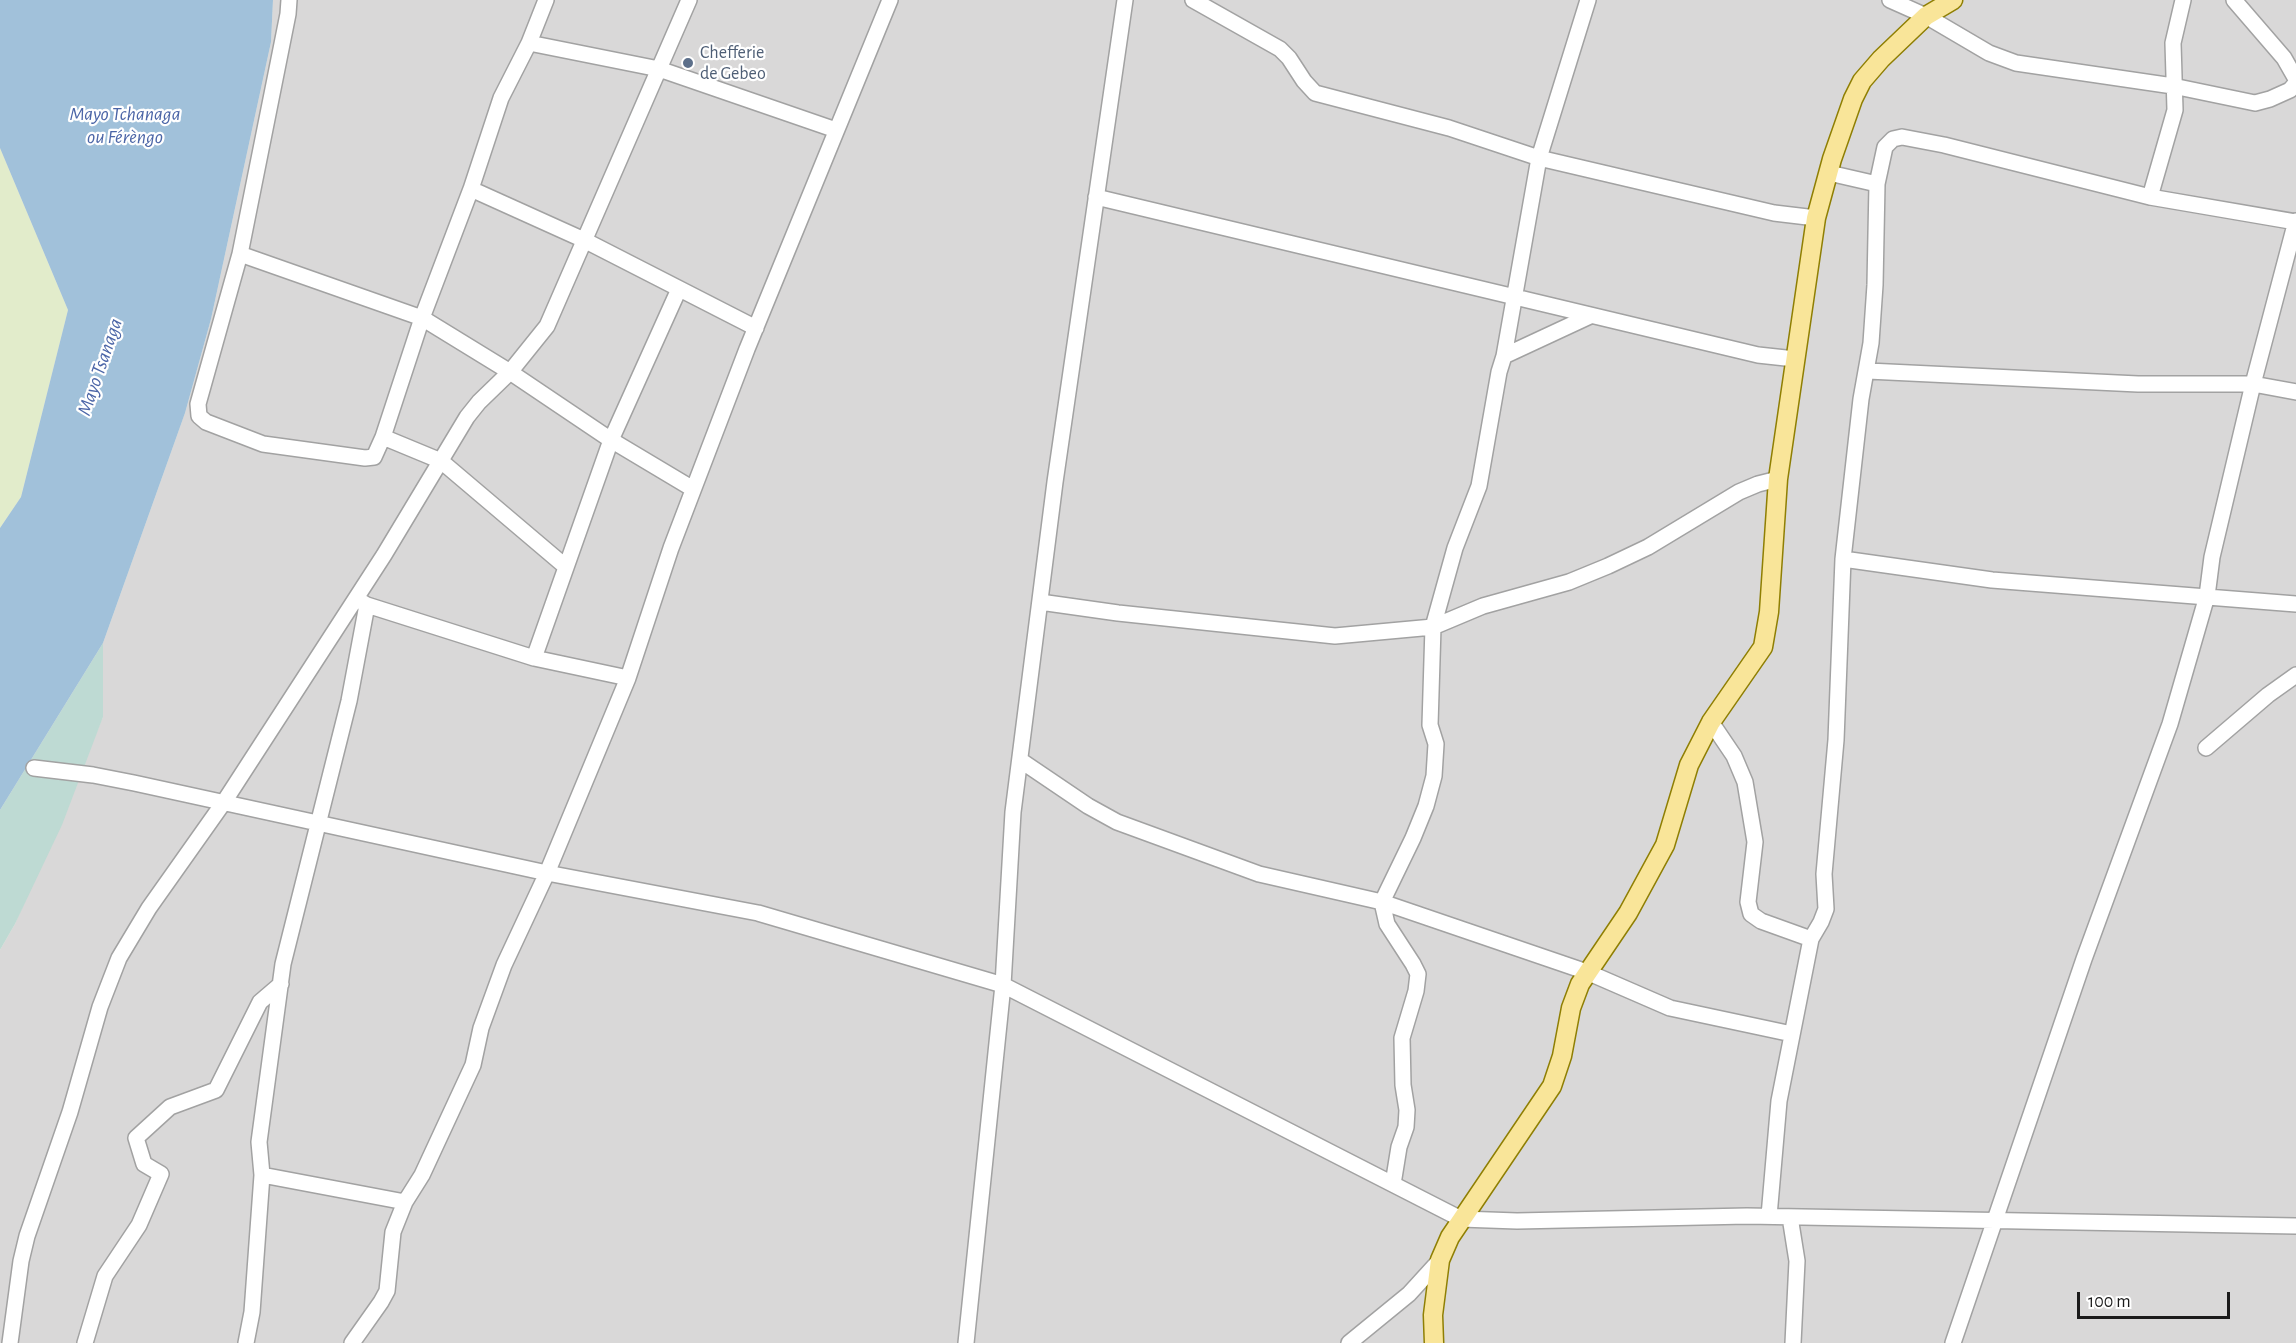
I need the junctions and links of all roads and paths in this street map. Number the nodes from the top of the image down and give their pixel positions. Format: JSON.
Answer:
{"nodes":[{"id":1,"x":289,"y":0,"type":"edge"},
{"id":2,"x":546,"y":0,"type":"edge"},
{"id":3,"x":689,"y":0,"type":"edge"},
{"id":4,"x":890,"y":0,"type":"edge"},
{"id":5,"x":1125,"y":0,"type":"edge"},
{"id":6,"x":1193,"y":0,"type":"edge"},
{"id":7,"x":1588,"y":0,"type":"edge"},
{"id":8,"x":1890,"y":0,"type":"edge"},
{"id":9,"x":1953,"y":0,"type":"edge"},
{"id":10,"x":2183,"y":0,"type":"edge"},
{"id":11,"x":2234,"y":0,"type":"edge"},
{"id":12,"x":1926,"y":16,"type":"junction"},
{"id":13,"x":529,"y":43,"type":"junction"},
{"id":14,"x":659,"y":69,"type":"junction"},
{"id":15,"x":2296,"y":81,"type":"edge"},
{"id":16,"x":2173,"y":86,"type":"junction"},
{"id":17,"x":836,"y":130,"type":"junction"},
{"id":18,"x":1539,"y":158,"type":"junction"},
{"id":19,"x":1828,"y":173,"type":"junction"},
{"id":20,"x":1877,"y":184,"type":"junction"},
{"id":21,"x":471,"y":189,"type":"junction"},
{"id":22,"x":1096,"y":197,"type":"junction"},
{"id":23,"x":2150,"y":197,"type":"junction"},
{"id":24,"x":1816,"y":218,"type":"junction"},
{"id":25,"x":2296,"y":221,"type":"edge"},
{"id":26,"x":584,"y":240,"type":"junction"},
{"id":27,"x":240,"y":254,"type":"junction"},
{"id":28,"x":679,"y":289,"type":"junction"},
{"id":29,"x":1514,"y":297,"type":"junction"},
{"id":30,"x":1590,"y":316,"type":"junction"},
{"id":31,"x":422,"y":318,"type":"junction"},
{"id":32,"x":756,"y":328,"type":"junction"},
{"id":33,"x":1504,"y":356,"type":"junction"},
{"id":34,"x":1795,"y":359,"type":"junction"},
{"id":35,"x":1868,"y":370,"type":"junction"},
{"id":36,"x":510,"y":372,"type":"junction"},
{"id":37,"x":2253,"y":384,"type":"junction"},
{"id":38,"x":2296,"y":392,"type":"edge"},
{"id":39,"x":383,"y":437,"type":"junction"},
{"id":40,"x":611,"y":440,"type":"junction"},
{"id":41,"x":441,"y":461,"type":"junction"},
{"id":42,"x":1778,"y":479,"type":"junction"},
{"id":43,"x":693,"y":489,"type":"junction"},
{"id":44,"x":1843,"y":559,"type":"junction"},
{"id":45,"x":566,"y":567,"type":"junction"},
{"id":46,"x":2207,"y":596,"type":"junction"},
{"id":47,"x":361,"y":602,"type":"junction"},
{"id":48,"x":1040,"y":602,"type":"junction"},
{"id":49,"x":2296,"y":604,"type":"edge"},
{"id":50,"x":1433,"y":627,"type":"junction"},
{"id":51,"x":534,"y":658,"type":"junction"},
{"id":52,"x":2296,"y":675,"type":"edge"},
{"id":53,"x":628,"y":678,"type":"junction"},
{"id":54,"x":1711,"y":722,"type":"junction"},
{"id":55,"x":2206,"y":748,"type":"dead end"},
{"id":56,"x":1020,"y":760,"type":"junction"},
{"id":57,"x":34,"y":768,"type":"dead end"},
{"id":58,"x":224,"y":802,"type":"junction"},
{"id":59,"x":317,"y":822,"type":"junction"},
{"id":60,"x":547,"y":873,"type":"junction"},
{"id":61,"x":1382,"y":902,"type":"junction"},
{"id":62,"x":1811,"y":939,"type":"junction"},
{"id":63,"x":1587,"y":972,"type":"junction"},
{"id":64,"x":281,"y":984,"type":"junction"},
{"id":65,"x":1003,"y":985,"type":"junction"},
{"id":66,"x":1792,"y":1034,"type":"junction"},
{"id":67,"x":262,"y":1175,"type":"junction"},
{"id":68,"x":1393,"y":1185,"type":"junction"},
{"id":69,"x":405,"y":1202,"type":"junction"},
{"id":70,"x":1769,"y":1216,"type":"junction"},
{"id":71,"x":1790,"y":1217,"type":"junction"},
{"id":72,"x":1461,"y":1219,"type":"junction"},
{"id":73,"x":1996,"y":1221,"type":"junction"},
{"id":74,"x":2296,"y":1226,"type":"edge"},
{"id":75,"x":1440,"y":1260,"type":"junction"},
{"id":76,"x":10,"y":1343,"type":"edge"},
{"id":77,"x":85,"y":1343,"type":"edge"},
{"id":78,"x":246,"y":1343,"type":"edge"},
{"id":79,"x":351,"y":1343,"type":"edge"},
{"id":80,"x":966,"y":1343,"type":"edge"},
{"id":81,"x":1349,"y":1343,"type":"edge"},
{"id":82,"x":1434,"y":1343,"type":"edge"},
{"id":83,"x":1792,"y":1343,"type":"edge"},
{"id":84,"x":1953,"y":1343,"type":"edge"}],
"edges":[{"from":1,"to":27,"type":"street"},
{"from":2,"to":13,"type":"street"},
{"from":3,"to":14,"type":"street"},
{"from":4,"to":17,"type":"street"},
{"from":5,"to":22,"type":"street"},
{"from":6,"to":18,"type":"street"},
{"from":7,"to":18,"type":"street"},
{"from":8,"to":12,"type":"street"},
{"from":9,"to":12,"type":"main road"},
{"from":10,"to":16,"type":"street"},
{"from":11,"to":15,"type":"street"},
{"from":12,"to":16,"type":"street"},
{"from":12,"to":19,"type":"main road"},
{"from":13,"to":14,"type":"street"},
{"from":13,"to":21,"type":"street"},
{"from":14,"to":17,"type":"street"},
{"from":14,"to":26,"type":"street"},
{"from":15,"to":16,"type":"street"},
{"from":16,"to":23,"type":"street"},
{"from":17,"to":32,"type":"street"},
{"from":18,"to":24,"type":"street"},
{"from":18,"to":29,"type":"street"},
{"from":19,"to":20,"type":"street"},
{"from":19,"to":24,"type":"main road"},
{"from":20,"to":23,"type":"street"},
{"from":20,"to":35,"type":"street"},
{"from":21,"to":26,"type":"street"},
{"from":21,"to":31,"type":"street"},
{"from":22,"to":29,"type":"street"},
{"from":22,"to":48,"type":"street"},
{"from":23,"to":25,"type":"street"},
{"from":24,"to":34,"type":"main road"},
{"from":25,"to":37,"type":"street"},
{"from":26,"to":28,"type":"street"},
{"from":26,"to":36,"type":"street"},
{"from":27,"to":31,"type":"street"},
{"from":27,"to":39,"type":"street"},
{"from":28,"to":32,"type":"street"},
{"from":28,"to":40,"type":"street"},
{"from":29,"to":30,"type":"street"},
{"from":29,"to":33,"type":"street"},
{"from":30,"to":33,"type":"street"},
{"from":30,"to":34,"type":"street"},
{"from":31,"to":36,"type":"street"},
{"from":31,"to":39,"type":"street"},
{"from":32,"to":43,"type":"street"},
{"from":33,"to":50,"type":"street"},
{"from":34,"to":42,"type":"main road"},
{"from":35,"to":37,"type":"street"},
{"from":35,"to":44,"type":"street"},
{"from":36,"to":40,"type":"street"},
{"from":36,"to":41,"type":"street"},
{"from":37,"to":38,"type":"street"},
{"from":37,"to":46,"type":"street"},
{"from":39,"to":41,"type":"street"},
{"from":40,"to":43,"type":"street"},
{"from":40,"to":45,"type":"street"},
{"from":41,"to":45,"type":"street"},
{"from":41,"to":47,"type":"street"},
{"from":42,"to":50,"type":"street"},
{"from":42,"to":54,"type":"main road"},
{"from":43,"to":53,"type":"street"},
{"from":44,"to":46,"type":"street"},
{"from":44,"to":62,"type":"street"},
{"from":45,"to":51,"type":"street"},
{"from":46,"to":49,"type":"street"},
{"from":46,"to":73,"type":"street"},
{"from":47,"to":51,"type":"street"},
{"from":47,"to":58,"type":"street"},
{"from":47,"to":59,"type":"street"},
{"from":48,"to":50,"type":"street"},
{"from":48,"to":56,"type":"street"},
{"from":50,"to":61,"type":"street"},
{"from":51,"to":53,"type":"street"},
{"from":52,"to":55,"type":"street"},
{"from":53,"to":60,"type":"street"},
{"from":54,"to":62,"type":"street"},
{"from":54,"to":63,"type":"main road"},
{"from":56,"to":61,"type":"street"},
{"from":56,"to":65,"type":"street"},
{"from":57,"to":58,"type":"street"},
{"from":58,"to":59,"type":"street"},
{"from":58,"to":76,"type":"street"},
{"from":59,"to":60,"type":"street"},
{"from":59,"to":64,"type":"street"},
{"from":60,"to":65,"type":"street"},
{"from":60,"to":69,"type":"street"},
{"from":61,"to":63,"type":"street"},
{"from":61,"to":68,"type":"street"},
{"from":62,"to":66,"type":"street"},
{"from":63,"to":66,"type":"street"},
{"from":63,"to":72,"type":"main road"},
{"from":64,"to":67,"type":"street"},
{"from":64,"to":77,"type":"street"},
{"from":65,"to":68,"type":"street"},
{"from":65,"to":80,"type":"street"},
{"from":66,"to":70,"type":"street"},
{"from":67,"to":69,"type":"street"},
{"from":67,"to":78,"type":"street"},
{"from":68,"to":72,"type":"street"},
{"from":69,"to":79,"type":"street"},
{"from":70,"to":71,"type":"street"},
{"from":70,"to":72,"type":"street"},
{"from":71,"to":73,"type":"street"},
{"from":71,"to":83,"type":"street"},
{"from":72,"to":75,"type":"main road"},
{"from":73,"to":74,"type":"street"},
{"from":73,"to":84,"type":"street"},
{"from":75,"to":81,"type":"street"},
{"from":75,"to":82,"type":"main road"}]}
